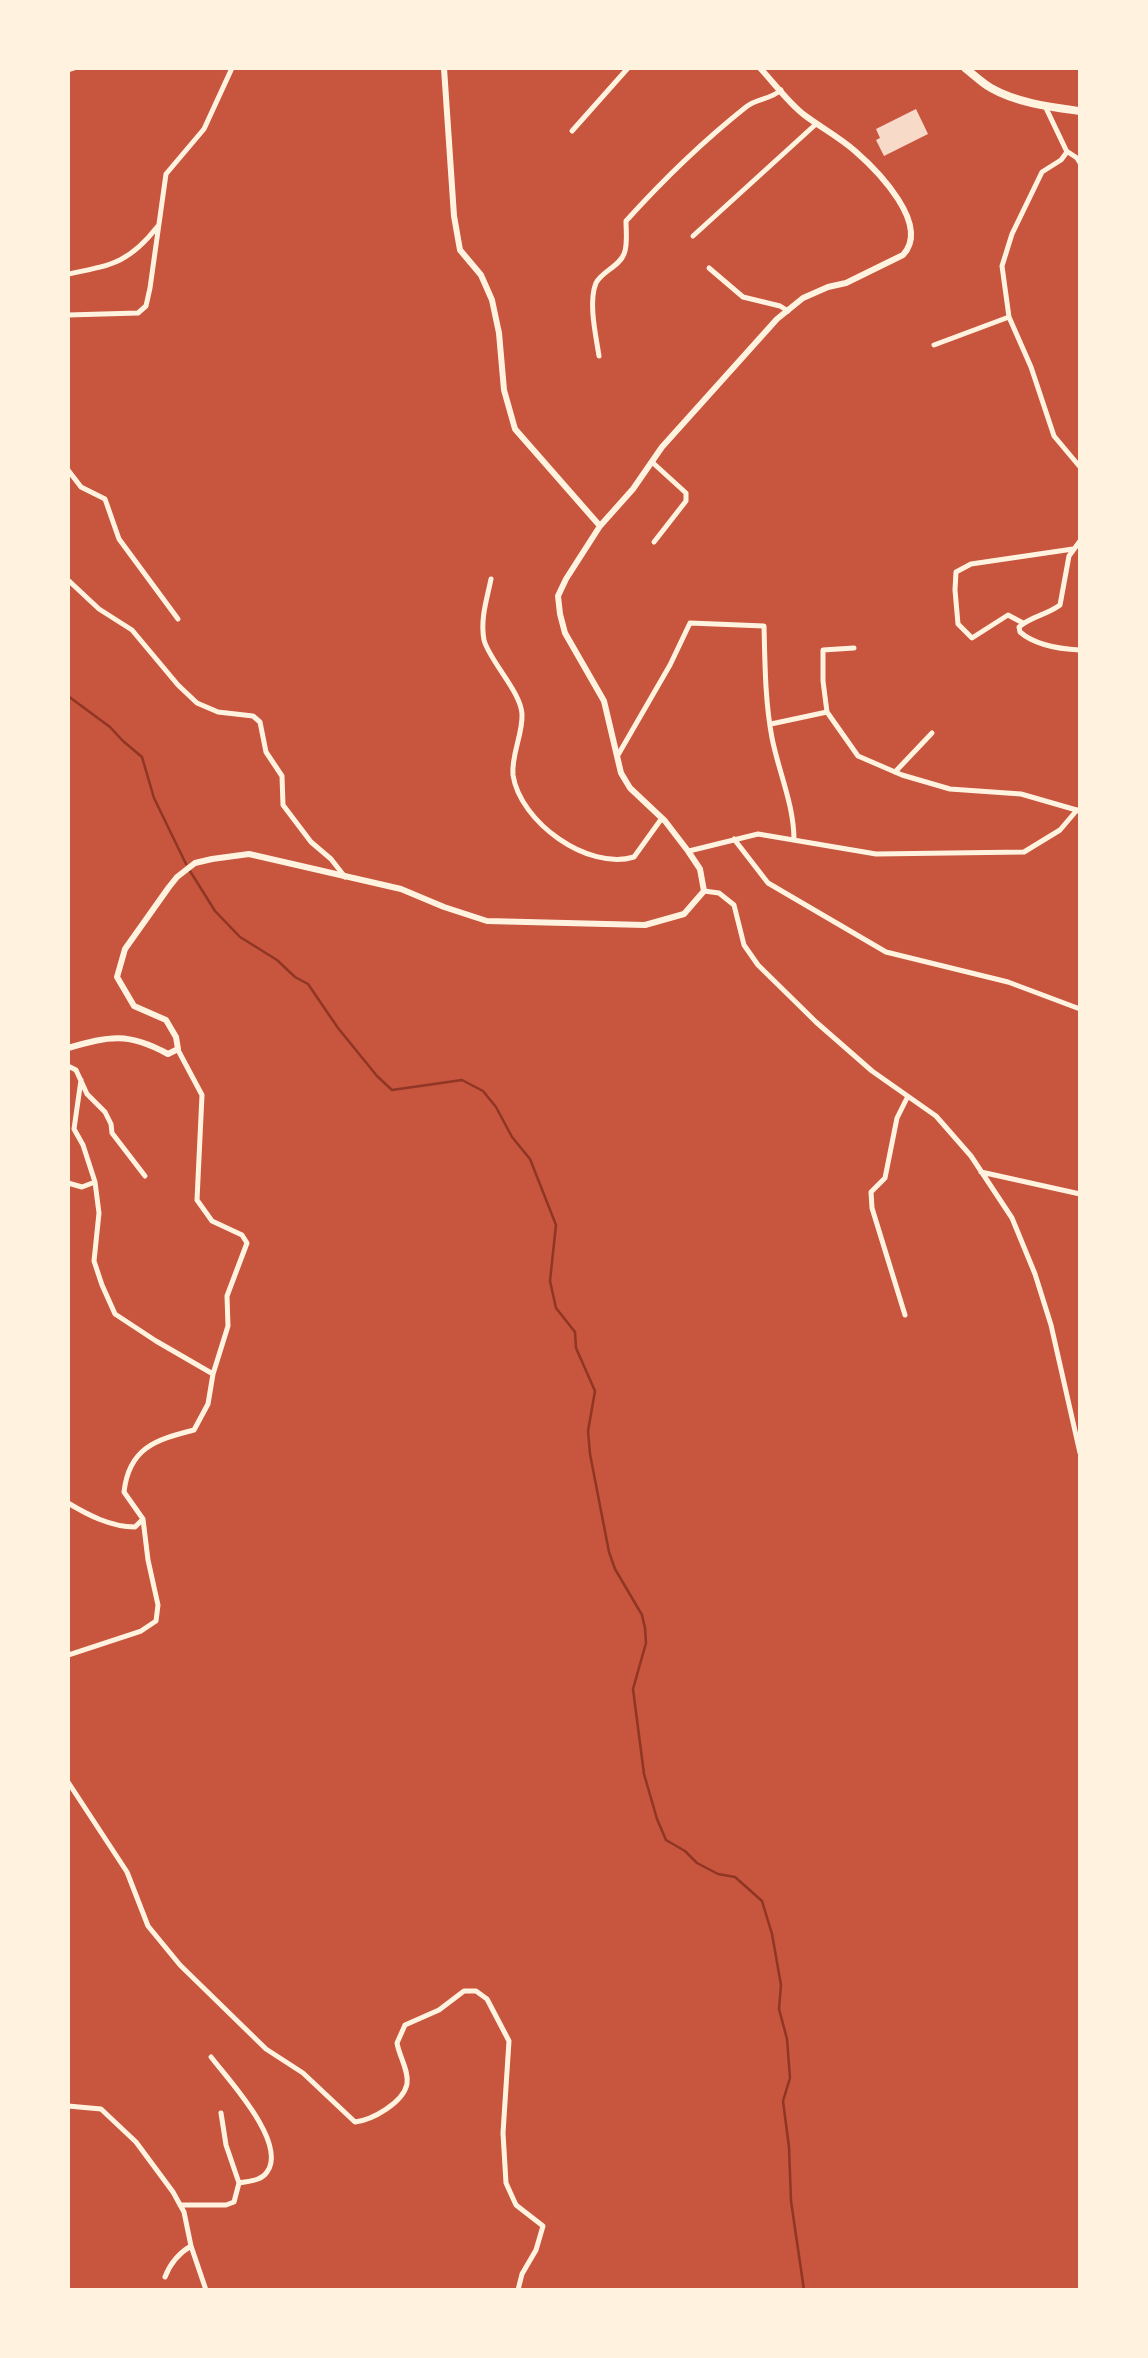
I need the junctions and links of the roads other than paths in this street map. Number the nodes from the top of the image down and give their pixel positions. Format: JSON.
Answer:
{"nodes":[{"id":1,"x":232,"y":68,"type":"edge"},
{"id":2,"x":444,"y":68,"type":"edge"},
{"id":3,"x":628,"y":68,"type":"edge"},
{"id":4,"x":760,"y":68,"type":"edge"},
{"id":5,"x":965,"y":68,"type":"edge"},
{"id":6,"x":781,"y":90,"type":"junction"},
{"id":7,"x":1046,"y":106,"type":"junction"},
{"id":8,"x":1080,"y":111,"type":"edge"},
{"id":9,"x":817,"y":123,"type":"junction"},
{"id":10,"x":572,"y":130,"type":"dead end"},
{"id":11,"x":1067,"y":152,"type":"junction"},
{"id":12,"x":1080,"y":160,"type":"edge"},
{"id":13,"x":160,"y":224,"type":"junction"},
{"id":14,"x":693,"y":236,"type":"dead end"},
{"id":15,"x":709,"y":268,"type":"dead end"},
{"id":16,"x":68,"y":274,"type":"edge"},
{"id":17,"x":788,"y":311,"type":"junction"},
{"id":18,"x":68,"y":315,"type":"edge"},
{"id":19,"x":1009,"y":317,"type":"junction"},
{"id":20,"x":934,"y":346,"type":"dead end"},
{"id":21,"x":599,"y":356,"type":"dead end"},
{"id":22,"x":652,"y":462,"type":"junction"},
{"id":23,"x":1080,"y":467,"type":"edge"},
{"id":24,"x":68,"y":470,"type":"edge"},
{"id":25,"x":600,"y":526,"type":"junction"},
{"id":26,"x":1080,"y":541,"type":"edge"},
{"id":27,"x":654,"y":542,"type":"dead end"},
{"id":28,"x":1073,"y":549,"type":"junction"},
{"id":29,"x":491,"y":579,"type":"dead end"},
{"id":30,"x":68,"y":580,"type":"edge"},
{"id":31,"x":178,"y":619,"type":"dead end"},
{"id":32,"x":1023,"y":623,"type":"junction"},
{"id":33,"x":854,"y":648,"type":"dead end"},
{"id":34,"x":1080,"y":650,"type":"edge"},
{"id":35,"x":827,"y":712,"type":"junction"},
{"id":36,"x":771,"y":724,"type":"junction"},
{"id":37,"x":932,"y":734,"type":"dead end"},
{"id":38,"x":618,"y":755,"type":"junction"},
{"id":39,"x":894,"y":772,"type":"junction"},
{"id":40,"x":1078,"y":810,"type":"edge"},
{"id":41,"x":662,"y":818,"type":"junction"},
{"id":42,"x":734,"y":839,"type":"junction"},
{"id":43,"x":794,"y":840,"type":"junction"},
{"id":44,"x":688,"y":851,"type":"junction"},
{"id":45,"x":345,"y":878,"type":"junction"},
{"id":46,"x":704,"y":891,"type":"junction"},
{"id":47,"x":1080,"y":1010,"type":"edge"},
{"id":48,"x":68,"y":1048,"type":"edge"},
{"id":49,"x":178,"y":1049,"type":"junction"},
{"id":50,"x":68,"y":1066,"type":"edge"},
{"id":51,"x":81,"y":1080,"type":"junction"},
{"id":52,"x":907,"y":1098,"type":"junction"},
{"id":53,"x":981,"y":1172,"type":"junction"},
{"id":54,"x":145,"y":1176,"type":"dead end"},
{"id":55,"x":95,"y":1182,"type":"junction"},
{"id":56,"x":68,"y":1184,"type":"edge"},
{"id":57,"x":1080,"y":1194,"type":"edge"},
{"id":58,"x":905,"y":1315,"type":"dead end"},
{"id":59,"x":213,"y":1374,"type":"junction"},
{"id":60,"x":1080,"y":1453,"type":"edge"},
{"id":61,"x":68,"y":1503,"type":"edge"},
{"id":62,"x":143,"y":1519,"type":"junction"},
{"id":63,"x":68,"y":1655,"type":"edge"},
{"id":64,"x":68,"y":1782,"type":"edge"},
{"id":65,"x":211,"y":2057,"type":"dead end"},
{"id":66,"x":68,"y":2106,"type":"edge"},
{"id":67,"x":222,"y":2112,"type":"dead end"},
{"id":68,"x":239,"y":2183,"type":"junction"},
{"id":69,"x":180,"y":2204,"type":"junction"},
{"id":70,"x":191,"y":2246,"type":"junction"},
{"id":71,"x":165,"y":2277,"type":"dead end"},
{"id":72,"x":206,"y":2290,"type":"edge"},
{"id":73,"x":518,"y":2290,"type":"edge"}],
"edges":[{"from":1,"to":13,"type":"street"},
{"from":2,"to":25,"type":"street"},
{"from":3,"to":10,"type":"street"},
{"from":4,"to":6,"type":"street"},
{"from":5,"to":7,"type":"main road"},
{"from":6,"to":9,"type":"street"},
{"from":6,"to":21,"type":"street"},
{"from":7,"to":8,"type":"main road"},
{"from":7,"to":11,"type":"street"},
{"from":9,"to":14,"type":"street"},
{"from":9,"to":17,"type":"street"},
{"from":11,"to":12,"type":"street"},
{"from":11,"to":19,"type":"street"},
{"from":13,"to":16,"type":"street"},
{"from":13,"to":18,"type":"street"},
{"from":15,"to":17,"type":"street"},
{"from":17,"to":22,"type":"street"},
{"from":19,"to":20,"type":"street"},
{"from":19,"to":23,"type":"street"},
{"from":22,"to":25,"type":"street"},
{"from":22,"to":27,"type":"street"},
{"from":24,"to":31,"type":"street"},
{"from":25,"to":38,"type":"street"},
{"from":26,"to":28,"type":"street"},
{"from":28,"to":32,"type":"street"},
{"from":28,"to":32,"type":"street"},
{"from":29,"to":41,"type":"street"},
{"from":30,"to":45,"type":"street"},
{"from":32,"to":34,"type":"street"},
{"from":33,"to":35,"type":"street"},
{"from":35,"to":36,"type":"street"},
{"from":35,"to":39,"type":"street"},
{"from":36,"to":38,"type":"street"},
{"from":36,"to":43,"type":"street"},
{"from":37,"to":39,"type":"street"},
{"from":38,"to":41,"type":"street"},
{"from":39,"to":40,"type":"street"},
{"from":40,"to":43,"type":"street"},
{"from":41,"to":44,"type":"street"},
{"from":42,"to":43,"type":"street"},
{"from":42,"to":44,"type":"street"},
{"from":42,"to":47,"type":"street"},
{"from":44,"to":46,"type":"street"},
{"from":45,"to":46,"type":"street"},
{"from":45,"to":49,"type":"street"},
{"from":46,"to":52,"type":"street"},
{"from":48,"to":49,"type":"street"},
{"from":49,"to":59,"type":"street"},
{"from":50,"to":51,"type":"street"},
{"from":51,"to":54,"type":"street"},
{"from":51,"to":55,"type":"street"},
{"from":52,"to":53,"type":"street"},
{"from":52,"to":58,"type":"street"},
{"from":53,"to":57,"type":"street"},
{"from":53,"to":60,"type":"street"},
{"from":55,"to":56,"type":"street"},
{"from":55,"to":59,"type":"street"},
{"from":59,"to":62,"type":"street"},
{"from":61,"to":62,"type":"street"},
{"from":62,"to":63,"type":"street"},
{"from":64,"to":73,"type":"street"},
{"from":65,"to":68,"type":"street"},
{"from":66,"to":69,"type":"street"},
{"from":67,"to":68,"type":"street"},
{"from":68,"to":69,"type":"street"},
{"from":69,"to":70,"type":"street"},
{"from":70,"to":71,"type":"street"},
{"from":70,"to":72,"type":"street"}]}
